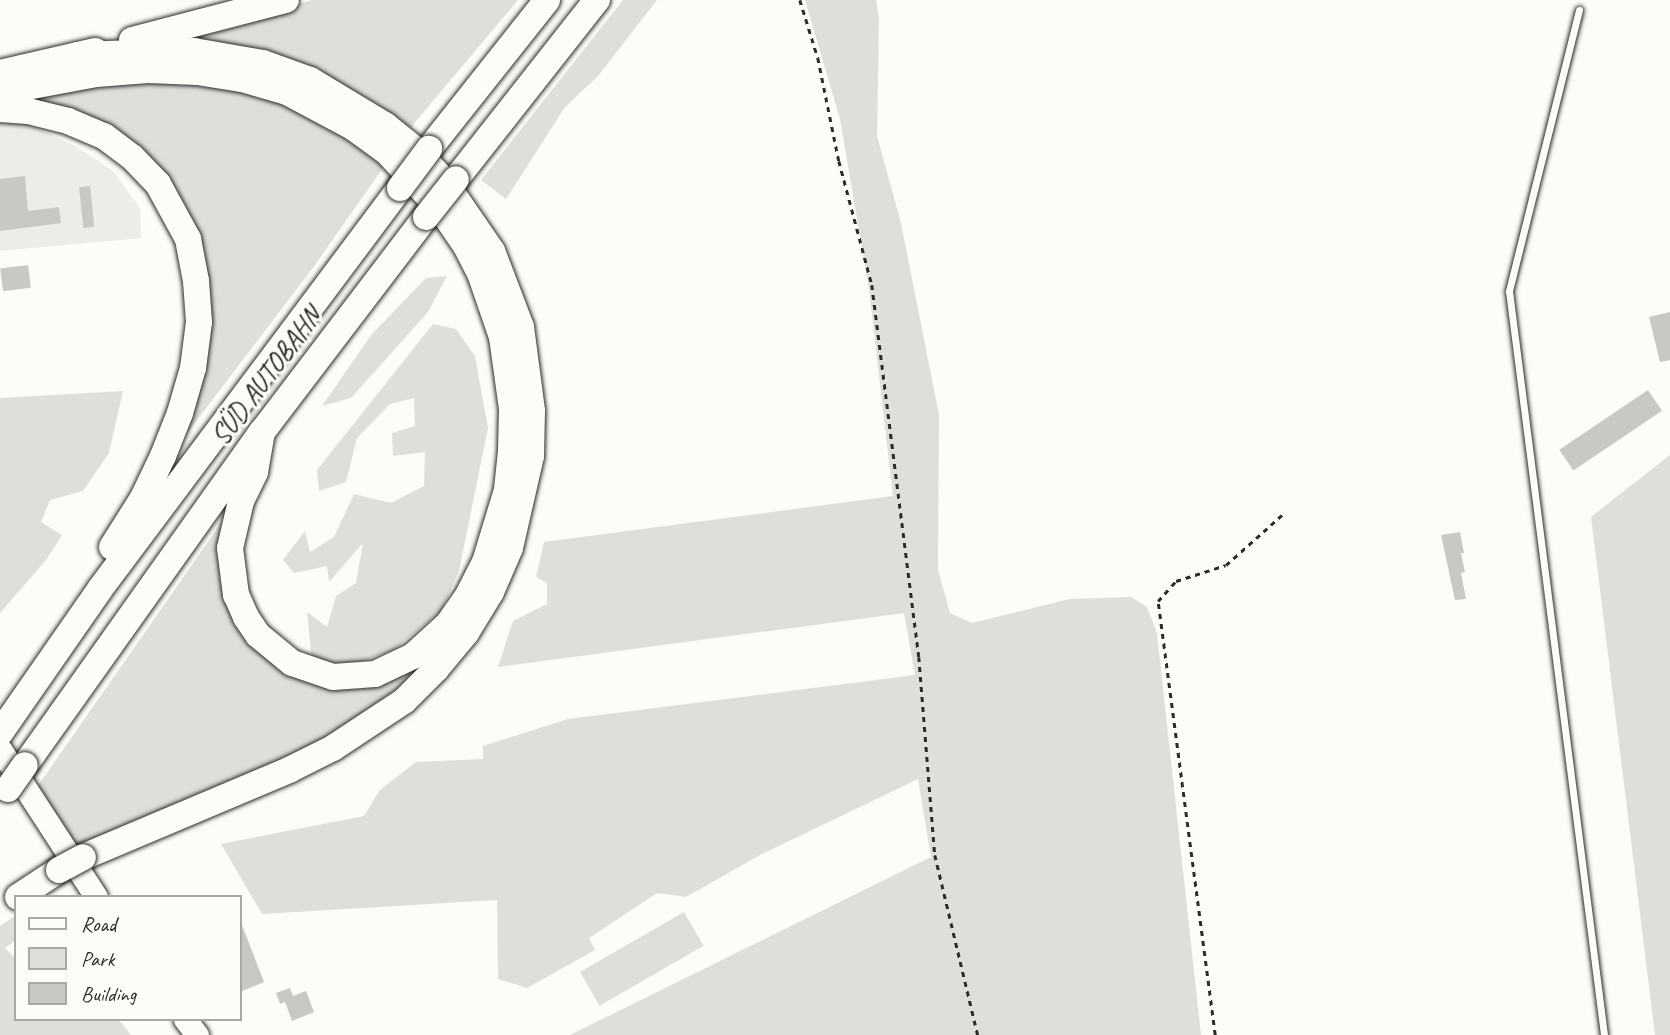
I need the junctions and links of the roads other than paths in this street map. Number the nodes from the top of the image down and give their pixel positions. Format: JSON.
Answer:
{"nodes":[{"id":1,"x":286,"y":0,"type":"edge"},
{"id":2,"x":547,"y":0,"type":"edge"},
{"id":3,"x":597,"y":0,"type":"edge"},
{"id":4,"x":1579,"y":10,"type":"dead end"},
{"id":5,"x":78,"y":55,"type":"junction"},
{"id":6,"x":0,"y":73,"type":"edge"},
{"id":7,"x":0,"y":92,"type":"edge"},
{"id":8,"x":0,"y":109,"type":"edge"},
{"id":9,"x":262,"y":432,"type":"junction"},
{"id":10,"x":100,"y":589,"type":"junction"},
{"id":11,"x":1,"y":737,"type":"edge"},
{"id":12,"x":4,"y":795,"type":"edge"},
{"id":13,"x":20,"y":895,"type":"edge"},
{"id":14,"x":95,"y":895,"type":"edge"},
{"id":15,"x":1604,"y":1035,"type":"edge"}],
"edges":[{"from":1,"to":5,"type":"highway"},
{"from":2,"to":10,"type":"highway","name":"SÜD AUTOBAHN","bridge":true},
{"from":3,"to":9,"type":"highway","name":"SÜD AUTOBAHN","bridge":true},
{"from":4,"to":15,"type":"lane"},
{"from":5,"to":6,"type":"highway"},
{"from":5,"to":13,"type":"highway","bridge":true},
{"from":7,"to":9,"type":"highway"},
{"from":8,"to":10,"type":"highway"},
{"from":9,"to":12,"type":"highway","name":"SÜD AUTOBAHN","bridge":true},
{"from":10,"to":11,"type":"highway","name":"SÜD AUTOBAHN"},
{"from":11,"to":14,"type":"main road"}]}
